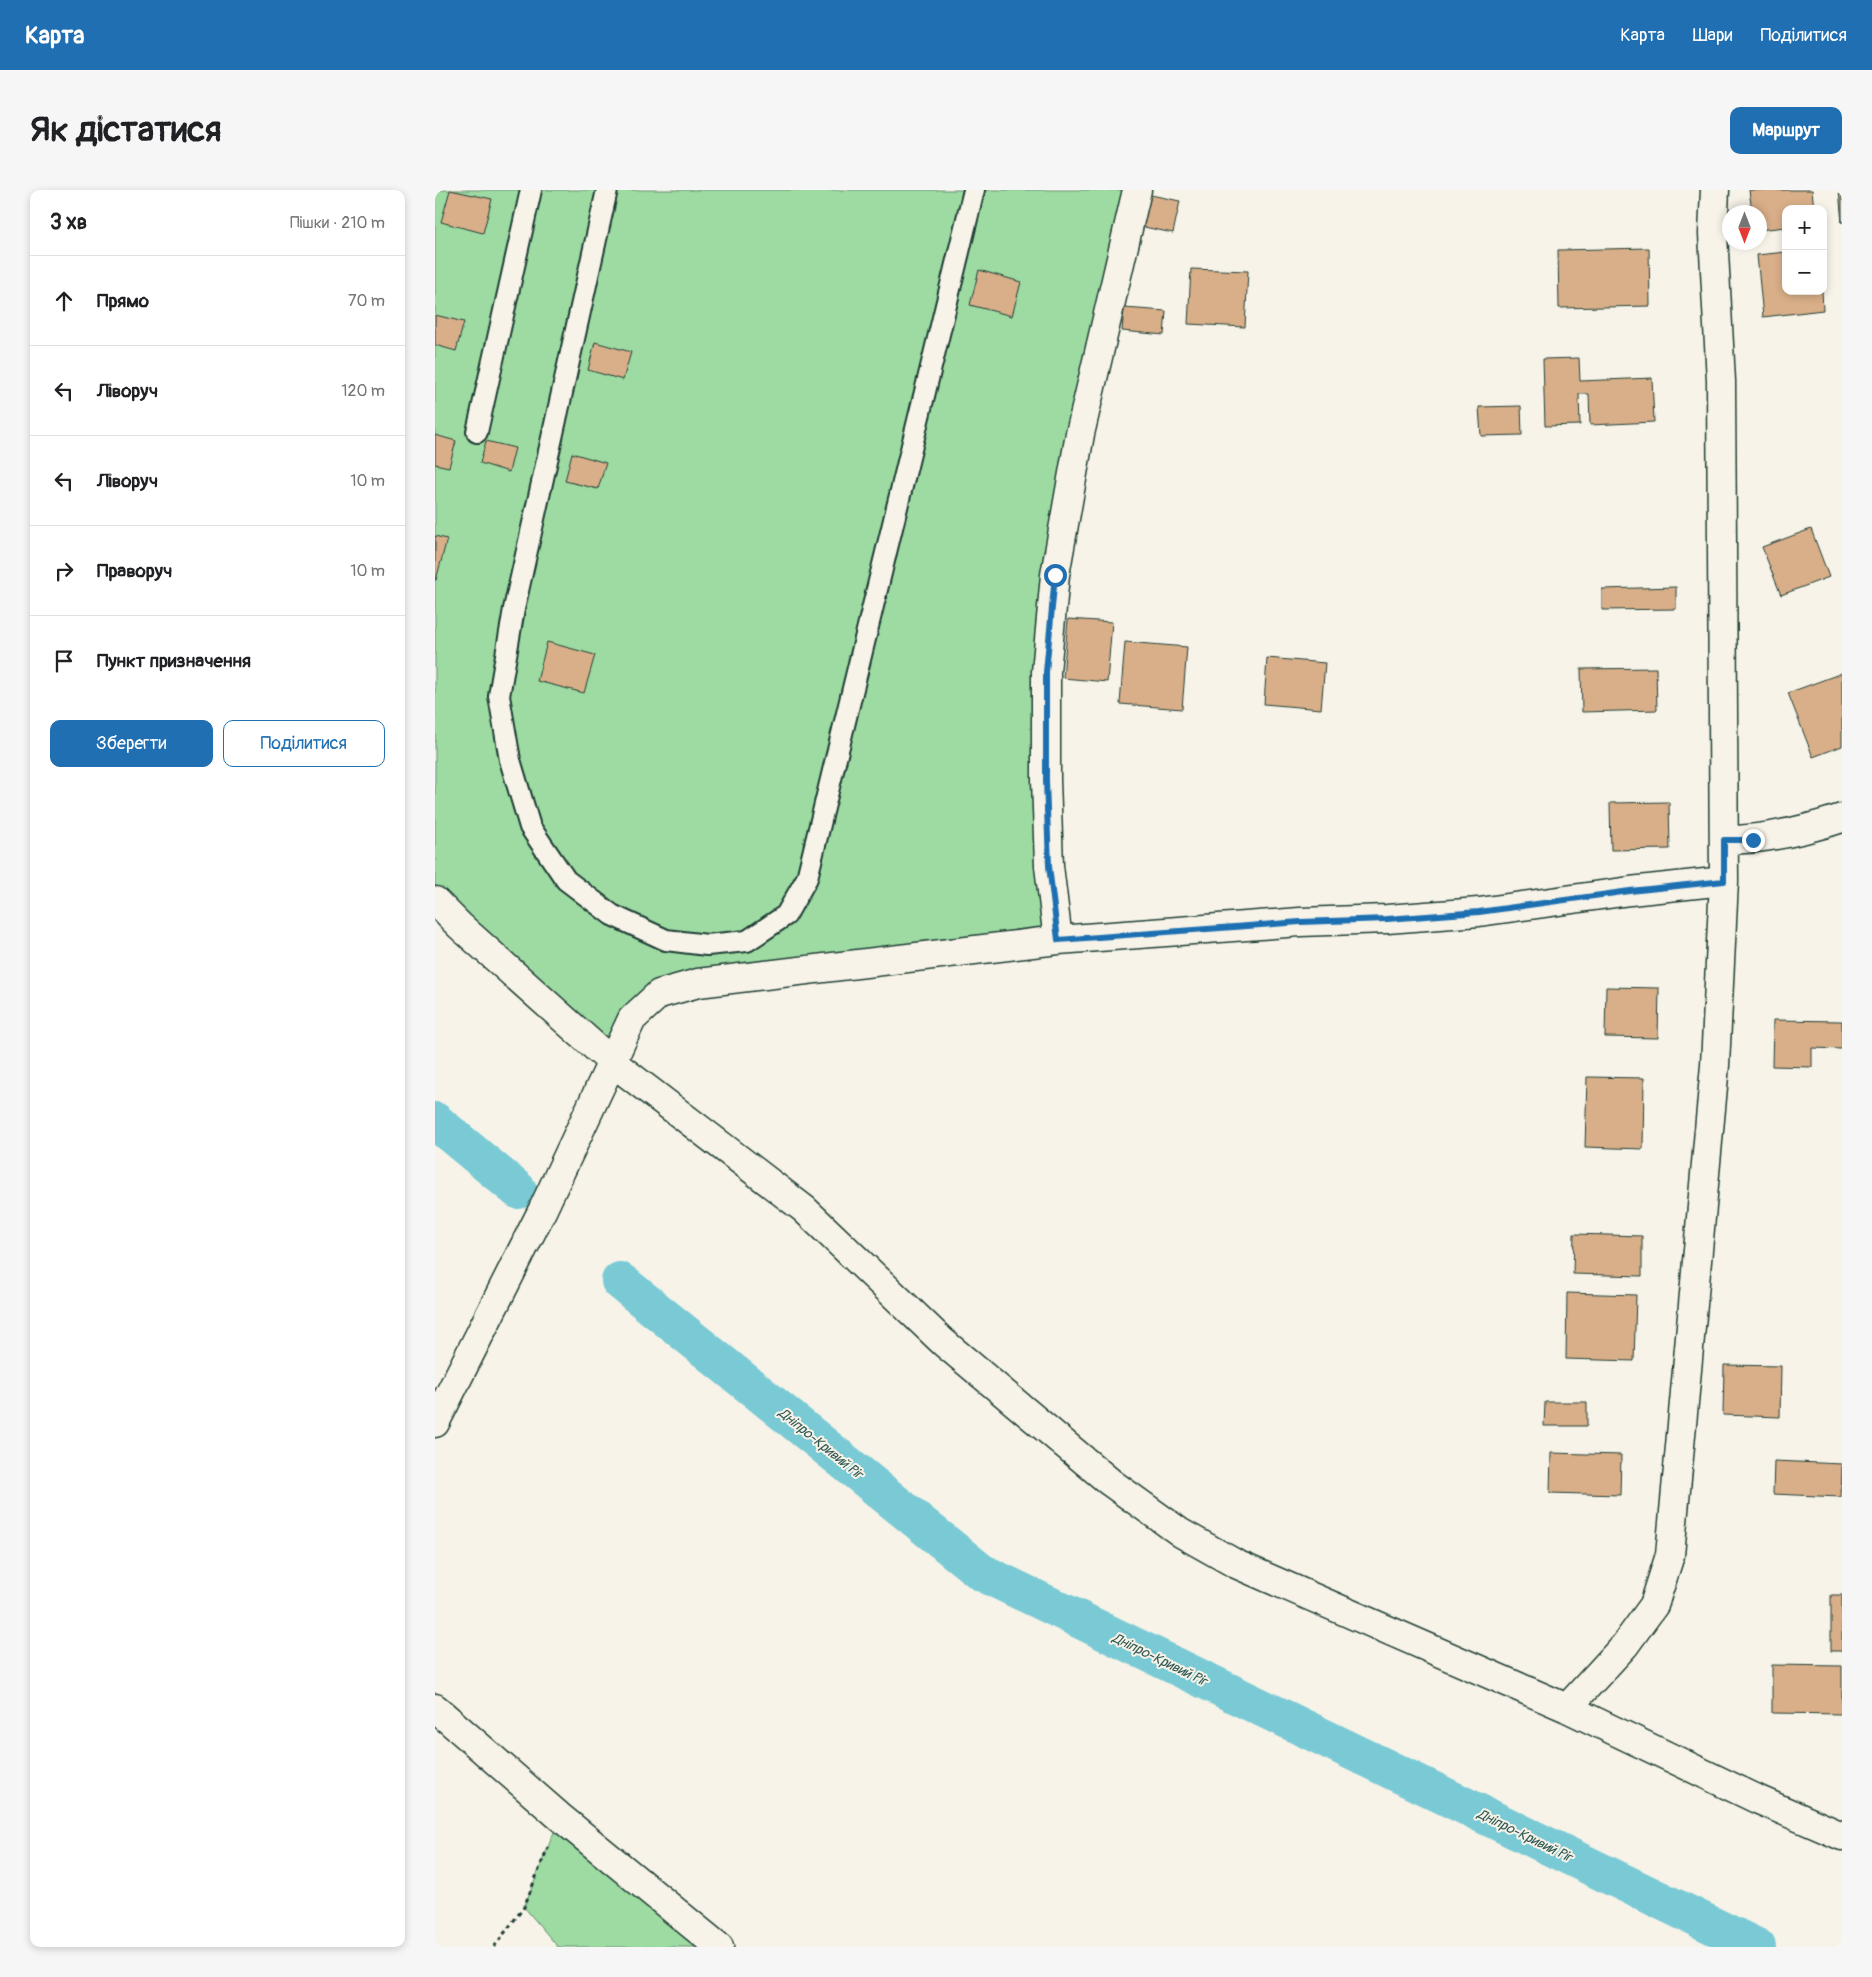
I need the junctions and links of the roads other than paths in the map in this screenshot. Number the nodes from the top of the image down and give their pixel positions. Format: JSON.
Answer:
{"nodes":[{"id":1,"x":531,"y":190,"type":"edge"},
{"id":2,"x":607,"y":190,"type":"edge"},
{"id":3,"x":974,"y":190,"type":"edge"},
{"id":4,"x":1137,"y":190,"type":"edge"},
{"id":5,"x":1715,"y":190,"type":"edge"},
{"id":6,"x":477,"y":432,"type":"dead end"},
{"id":7,"x":1842,"y":818,"type":"edge"},
{"id":8,"x":1724,"y":840,"type":"junction"},
{"id":9,"x":1724,"y":881,"type":"junction"},
{"id":10,"x":435,"y":901,"type":"edge"},
{"id":11,"x":1058,"y":940,"type":"junction"},
{"id":12,"x":612,"y":1062,"type":"junction"},
{"id":13,"x":435,"y":1423,"type":"edge"},
{"id":14,"x":435,"y":1708,"type":"edge"},
{"id":15,"x":1567,"y":1708,"type":"junction"},
{"id":16,"x":1842,"y":1836,"type":"edge"},
{"id":17,"x":719,"y":1947,"type":"edge"}],
"edges":[{"from":1,"to":6,"type":"lane"},
{"from":2,"to":3,"type":"lane"},
{"from":4,"to":11,"type":"street"},
{"from":5,"to":8,"type":"street"},
{"from":7,"to":8,"type":"street"},
{"from":8,"to":9,"type":"street"},
{"from":9,"to":11,"type":"street"},
{"from":9,"to":15,"type":"street"},
{"from":10,"to":12,"type":"street"},
{"from":11,"to":12,"type":"street"},
{"from":12,"to":13,"type":"street"},
{"from":12,"to":15,"type":"street"},
{"from":14,"to":17,"type":"street"},
{"from":15,"to":16,"type":"street"}]}
